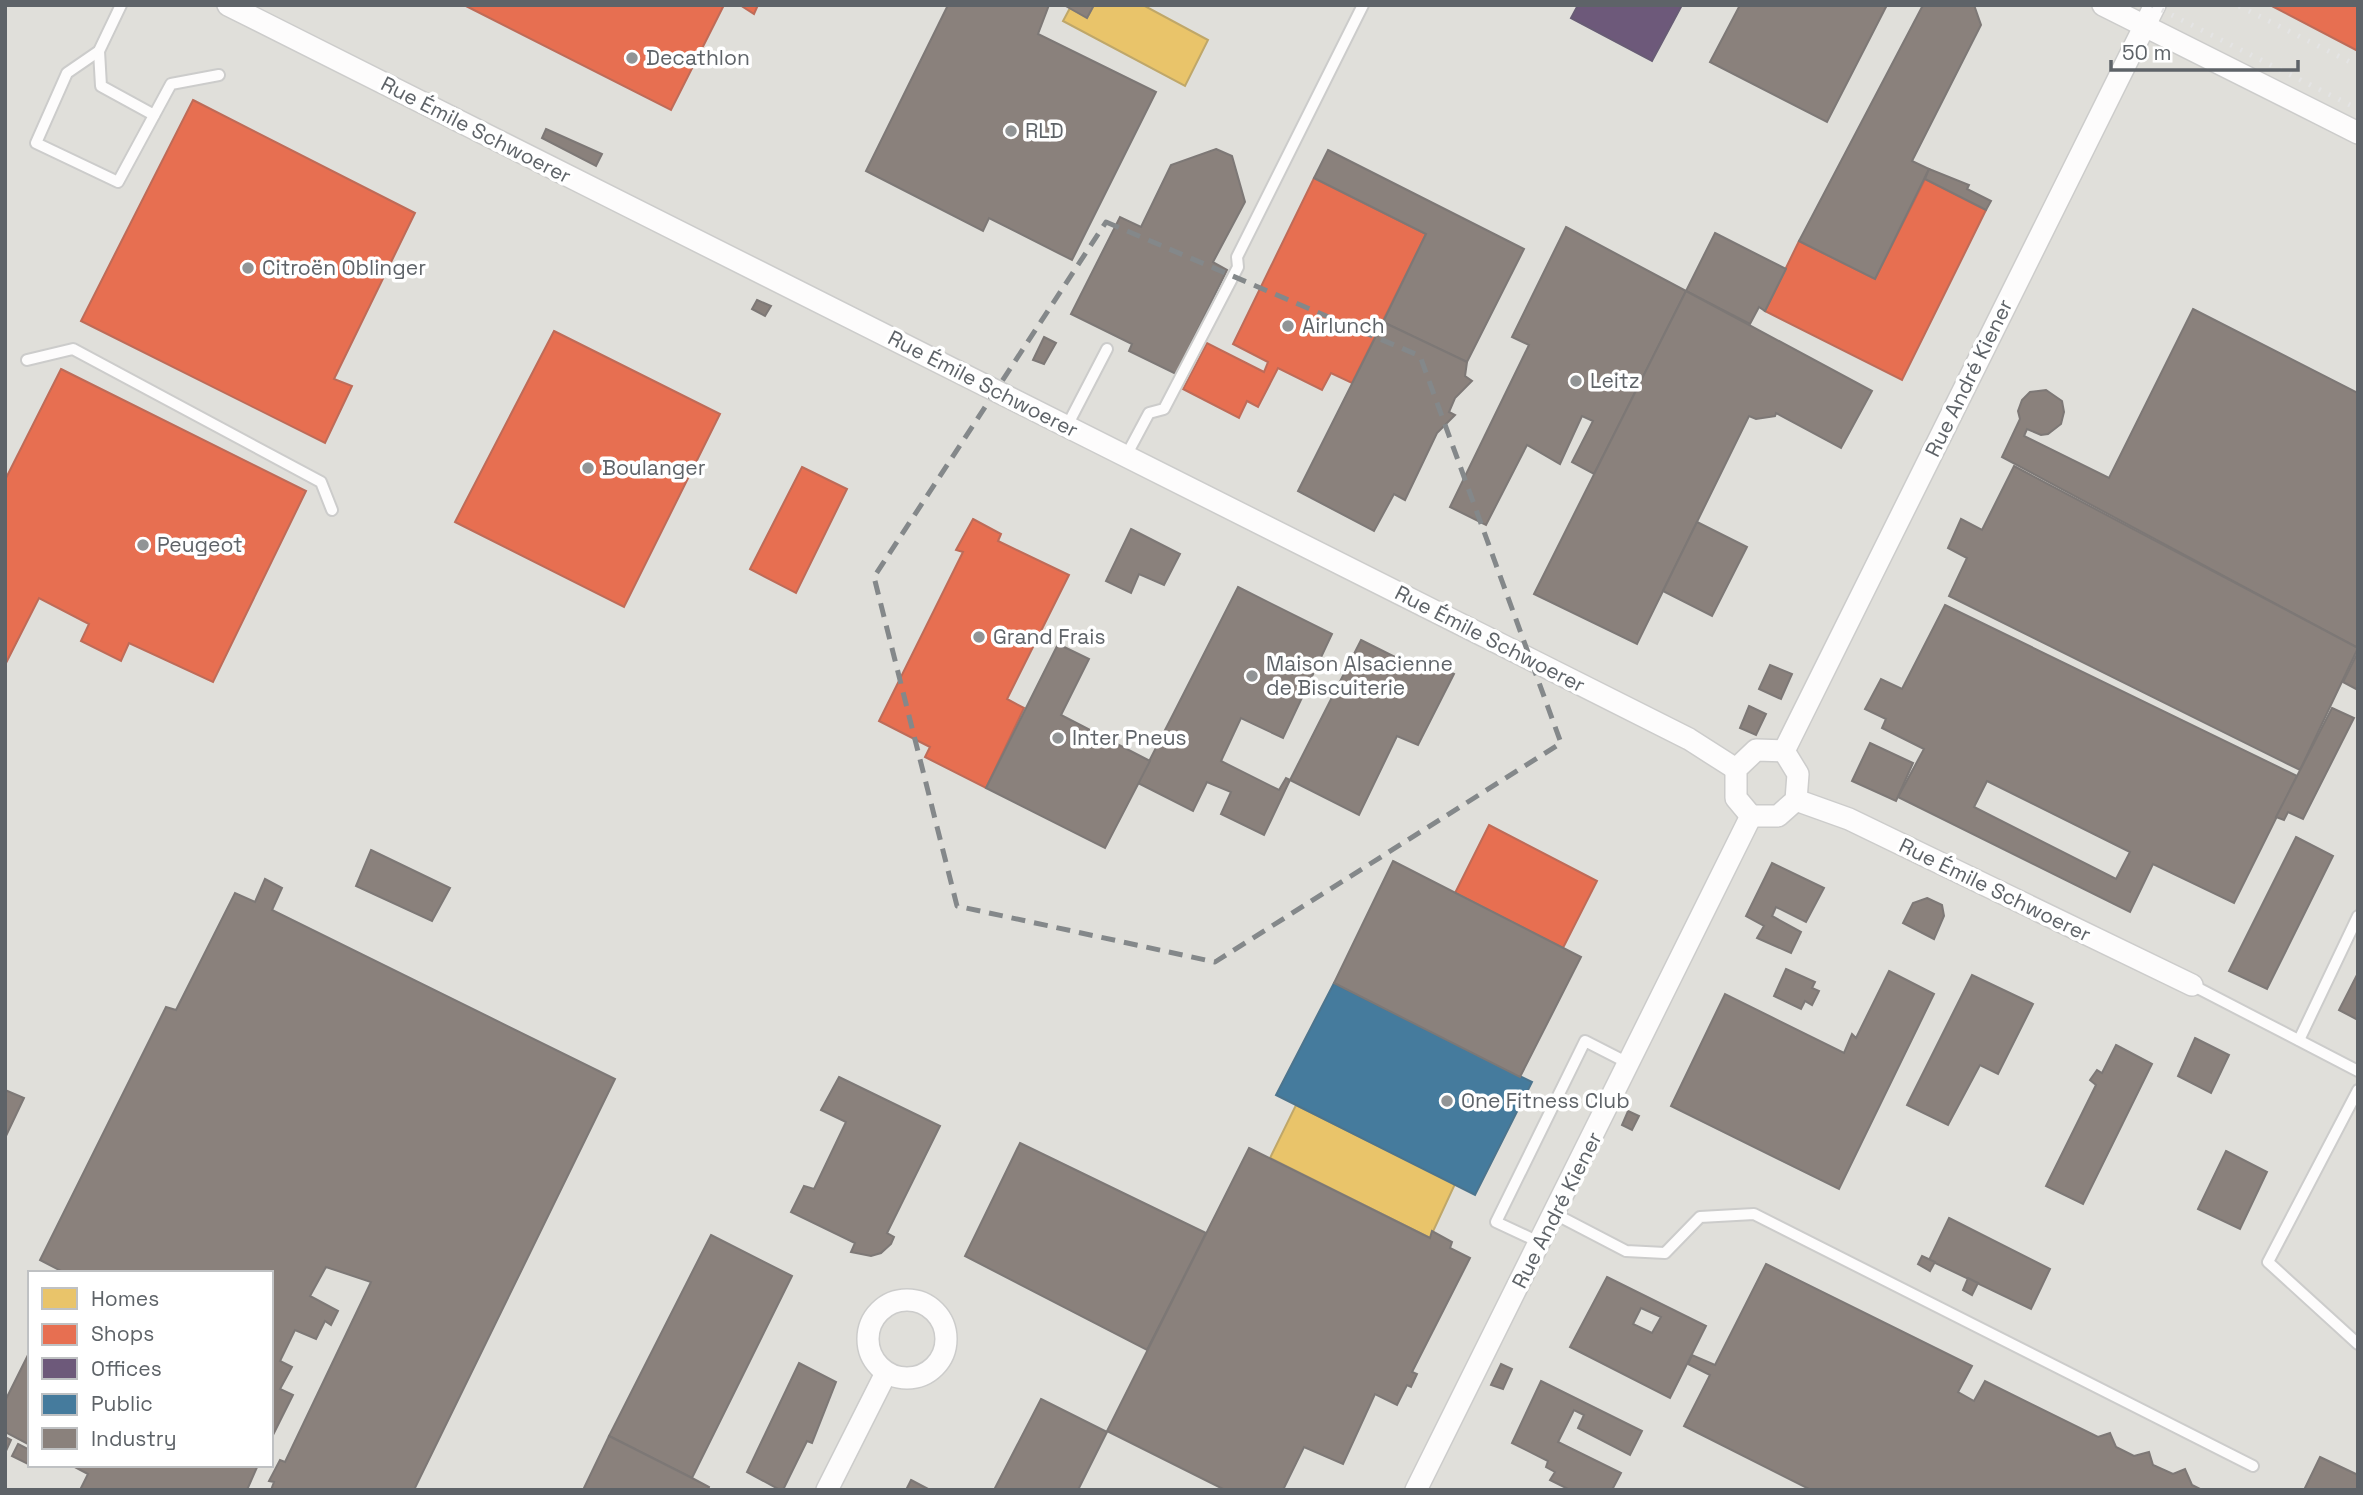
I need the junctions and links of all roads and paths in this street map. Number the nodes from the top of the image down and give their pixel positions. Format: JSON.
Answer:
{"nodes":[{"id":1,"x":121,"y":5,"type":"edge"},
{"id":2,"x":228,"y":5,"type":"edge"},
{"id":3,"x":1363,"y":5,"type":"edge"},
{"id":4,"x":2103,"y":5,"type":"edge"},
{"id":5,"x":2155,"y":5,"type":"edge"},
{"id":6,"x":2145,"y":26,"type":"junction"},
{"id":7,"x":99,"y":51,"type":"junction"},
{"id":8,"x":219,"y":75,"type":"dead end"},
{"id":9,"x":154,"y":115,"type":"junction"},
{"id":10,"x":2358,"y":133,"type":"edge"},
{"id":11,"x":1107,"y":349,"type":"dead end"},
{"id":12,"x":27,"y":360,"type":"dead end"},
{"id":13,"x":1067,"y":426,"type":"junction"},
{"id":14,"x":1126,"y":456,"type":"junction"},
{"id":15,"x":332,"y":510,"type":"dead end"},
{"id":16,"x":1784,"y":751,"type":"junction"},
{"id":17,"x":1736,"y":769,"type":"junction"},
{"id":18,"x":1797,"y":800,"type":"junction"},
{"id":19,"x":1751,"y":816,"type":"junction"},
{"id":20,"x":2358,"y":916,"type":"edge"},
{"id":21,"x":2192,"y":985,"type":"joint"},
{"id":22,"x":2299,"y":1040,"type":"junction"},
{"id":23,"x":1630,"y":1064,"type":"junction"},
{"id":24,"x":2358,"y":1071,"type":"edge"},
{"id":25,"x":2358,"y":1090,"type":"edge"},
{"id":26,"x":1555,"y":1214,"type":"junction"},
{"id":27,"x":1541,"y":1242,"type":"junction"},
{"id":28,"x":2358,"y":1344,"type":"edge"},
{"id":29,"x":886,"y":1373,"type":"dead end"},
{"id":30,"x":2253,"y":1466,"type":"dead end"},
{"id":31,"x":827,"y":1490,"type":"edge"},
{"id":32,"x":1416,"y":1490,"type":"edge"}],
"edges":[{"from":1,"to":7,"type":"lane"},
{"from":2,"to":13,"type":"street","name":"Rue Émile Schwoerer"},
{"from":3,"to":14,"type":"lane"},
{"from":4,"to":6,"type":"street"},
{"from":5,"to":6,"type":"street","name":"Rue André Kiener"},
{"from":6,"to":10,"type":"street"},
{"from":6,"to":16,"type":"street","name":"Rue André Kiener"},
{"from":7,"to":9,"type":"lane"},
{"from":7,"to":9,"type":"lane"},
{"from":8,"to":9,"type":"lane"},
{"from":11,"to":13,"type":"lane"},
{"from":12,"to":15,"type":"lane"},
{"from":13,"to":14,"type":"street","name":"Rue Émile Schwoerer"},
{"from":14,"to":17,"type":"street","name":"Rue Émile Schwoerer"},
{"from":16,"to":17,"type":"street"},
{"from":16,"to":18,"type":"street"},
{"from":17,"to":19,"type":"street"},
{"from":18,"to":19,"type":"street"},
{"from":18,"to":21,"type":"street","name":"Rue Émile Schwoerer"},
{"from":19,"to":23,"type":"street","name":"Rue André Kiener"},
{"from":20,"to":22,"type":"lane"},
{"from":21,"to":22,"type":"lane"},
{"from":22,"to":24,"type":"lane"},
{"from":23,"to":26,"type":"street","name":"Rue André Kiener"},
{"from":23,"to":27,"type":"lane"},
{"from":25,"to":28,"type":"lane"},
{"from":26,"to":27,"type":"street","name":"Rue André Kiener"},
{"from":26,"to":30,"type":"lane"},
{"from":27,"to":32,"type":"street","name":"Rue André Kiener"},
{"from":29,"to":31,"type":"street"}]}
